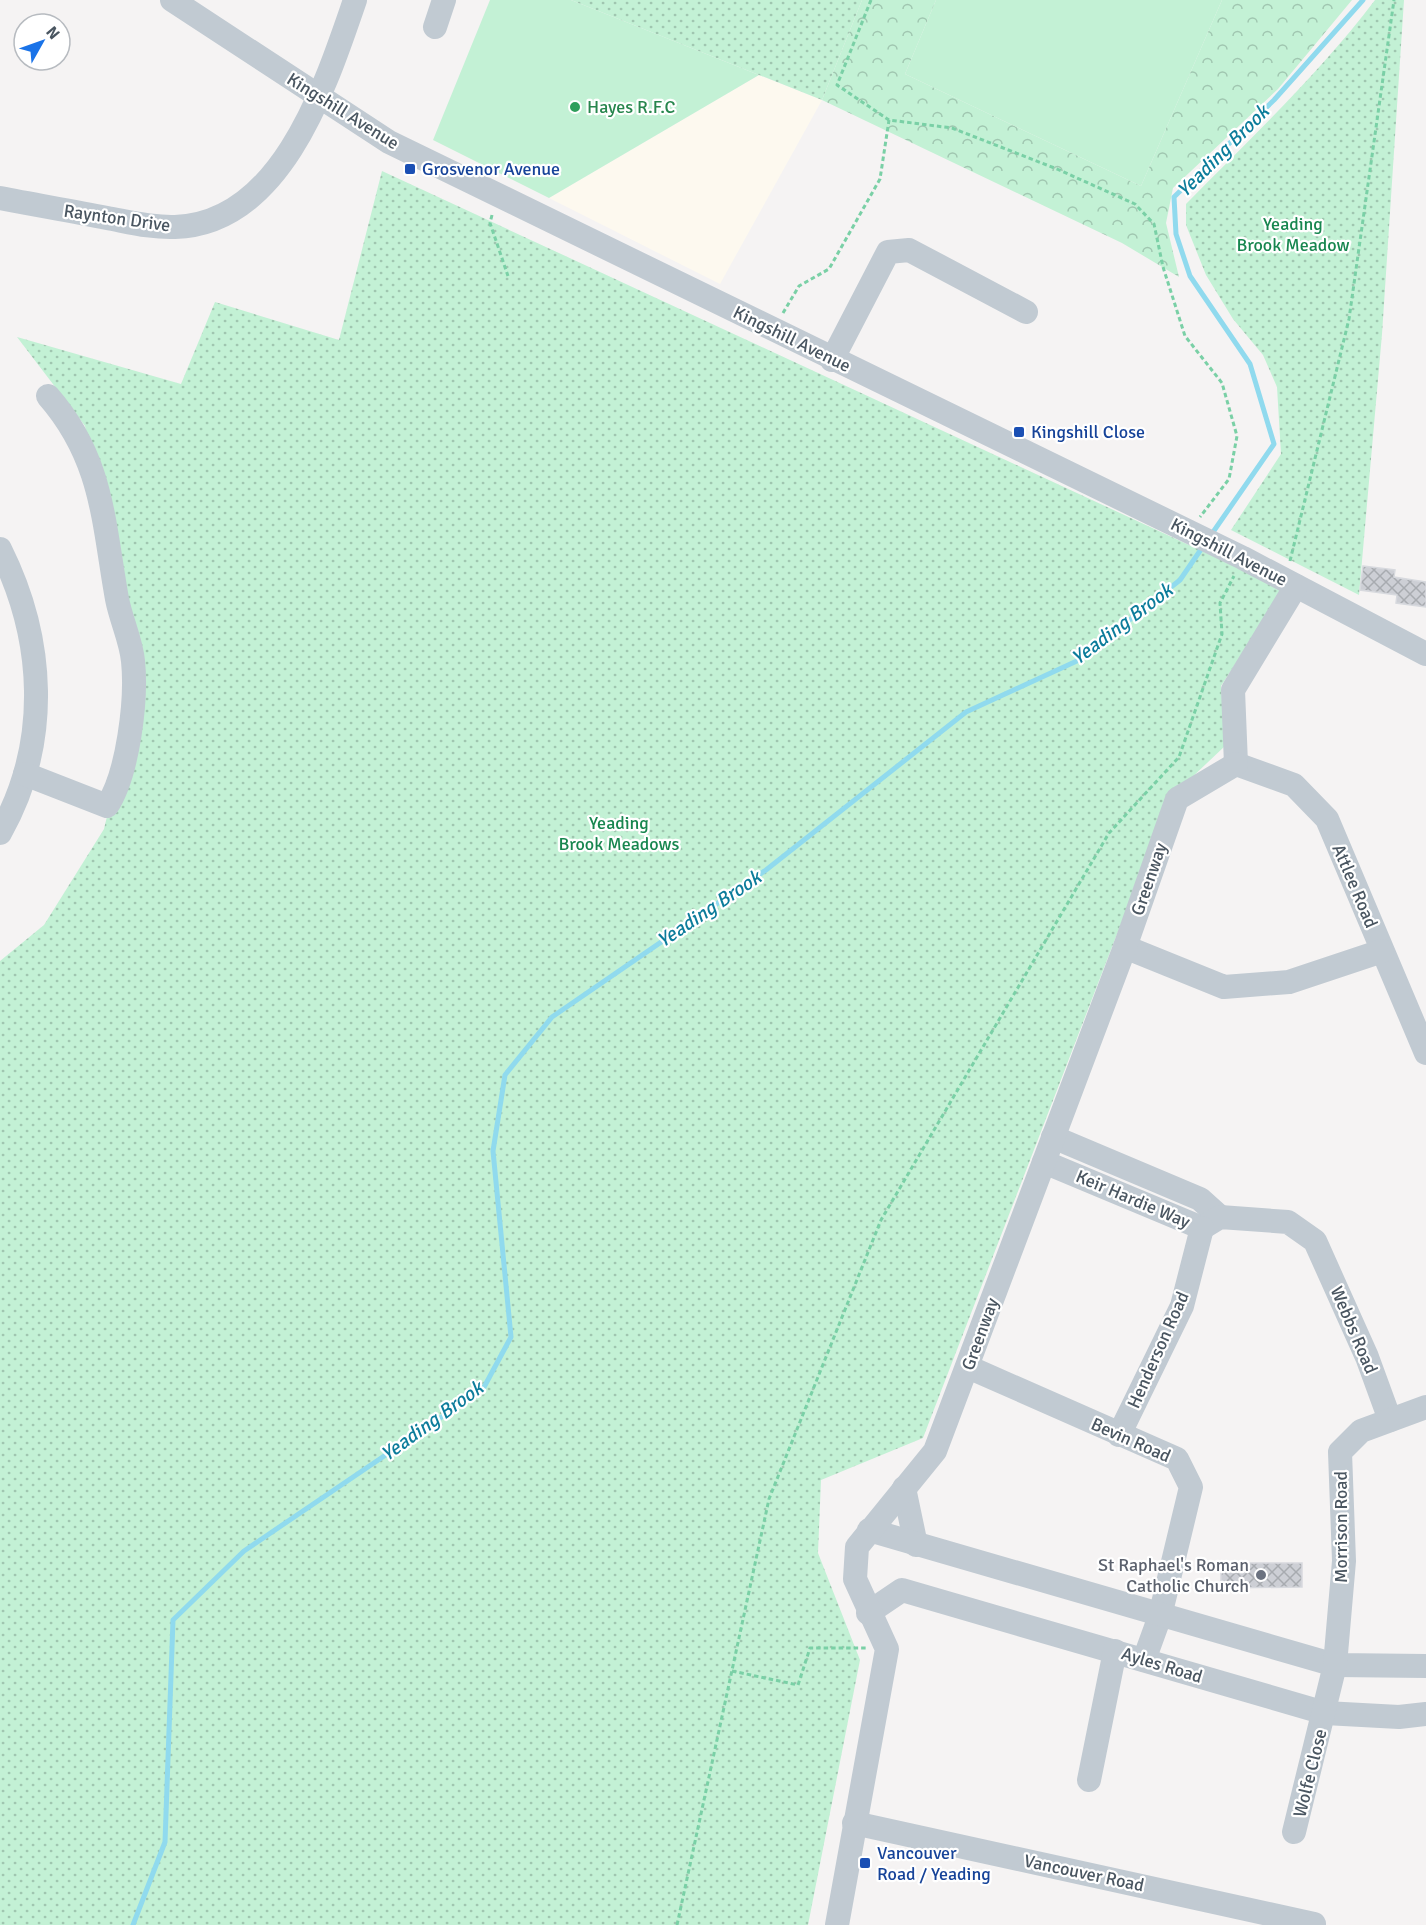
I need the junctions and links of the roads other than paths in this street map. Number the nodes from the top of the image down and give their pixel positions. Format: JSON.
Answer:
{"nodes":[{"id":1,"x":172,"y":0,"type":"edge"},
{"id":2,"x":354,"y":0,"type":"edge"},
{"id":3,"x":444,"y":0,"type":"edge"},
{"id":4,"x":435,"y":27,"type":"dead end"},
{"id":5,"x":320,"y":98,"type":"junction"},
{"id":6,"x":0,"y":198,"type":"edge"},
{"id":7,"x":1026,"y":312,"type":"dead end"},
{"id":8,"x":832,"y":360,"type":"junction"},
{"id":9,"x":48,"y":396,"type":"dead end"},
{"id":10,"x":0,"y":549,"type":"edge"},
{"id":11,"x":1289,"y":583,"type":"junction"},
{"id":12,"x":1426,"y":654,"type":"edge"},
{"id":13,"x":1236,"y":764,"type":"junction"},
{"id":14,"x":25,"y":774,"type":"junction"},
{"id":15,"x":0,"y":833,"type":"edge"},
{"id":16,"x":1125,"y":947,"type":"junction"},
{"id":17,"x":1382,"y":951,"type":"junction"},
{"id":18,"x":1426,"y":1053,"type":"edge"},
{"id":19,"x":1053,"y":1137,"type":"junction"},
{"id":20,"x":1044,"y":1162,"type":"junction"},
{"id":21,"x":1211,"y":1223,"type":"junction"},
{"id":22,"x":1315,"y":1240,"type":"joint"},
{"id":23,"x":968,"y":1367,"type":"junction"},
{"id":24,"x":1426,"y":1407,"type":"edge"},
{"id":25,"x":1390,"y":1420,"type":"junction"},
{"id":26,"x":1119,"y":1435,"type":"junction"},
{"id":27,"x":904,"y":1488,"type":"junction"},
{"id":28,"x":869,"y":1530,"type":"junction"},
{"id":29,"x":916,"y":1545,"type":"junction"},
{"id":30,"x":855,"y":1579,"type":"junction"},
{"id":31,"x":902,"y":1590,"type":"junction"},
{"id":32,"x":868,"y":1613,"type":"junction"},
{"id":33,"x":1160,"y":1616,"type":"junction"},
{"id":34,"x":1115,"y":1651,"type":"junction"},
{"id":35,"x":1144,"y":1660,"type":"junction"},
{"id":36,"x":1335,"y":1665,"type":"junction"},
{"id":37,"x":1426,"y":1666,"type":"edge"},
{"id":38,"x":1325,"y":1713,"type":"junction"},
{"id":39,"x":1426,"y":1714,"type":"edge"},
{"id":40,"x":1089,"y":1780,"type":"dead end"},
{"id":41,"x":854,"y":1823,"type":"junction"},
{"id":42,"x":1294,"y":1832,"type":"dead end"},
{"id":43,"x":1314,"y":1924,"type":"edge"},
{"id":44,"x":837,"y":1925,"type":"edge"}],
"edges":[{"from":1,"to":5,"type":"street","name":"Kingshill Avenue"},
{"from":2,"to":5,"type":"street"},
{"from":3,"to":4,"type":"street"},
{"from":5,"to":6,"type":"street","name":"Raynton Drive"},
{"from":5,"to":8,"type":"street","name":"Kingshill Avenue"},
{"from":7,"to":8,"type":"street"},
{"from":8,"to":11,"type":"street","name":"Kingshill Avenue"},
{"from":9,"to":14,"type":"street"},
{"from":10,"to":14,"type":"street"},
{"from":11,"to":12,"type":"street","name":"Kingshill Avenue"},
{"from":11,"to":13,"type":"street"},
{"from":13,"to":16,"type":"street","name":"Greenway"},
{"from":13,"to":17,"type":"street","name":"Attlee Road"},
{"from":14,"to":15,"type":"street"},
{"from":16,"to":17,"type":"street"},
{"from":16,"to":19,"type":"street","name":"Greenway"},
{"from":17,"to":18,"type":"street","name":"Attlee Road"},
{"from":19,"to":20,"type":"street","name":"Greenway"},
{"from":19,"to":21,"type":"street","name":"Keir Hardie Way"},
{"from":20,"to":21,"type":"street","name":"Keir Hardie Way"},
{"from":20,"to":23,"type":"street","name":"Greenway"},
{"from":21,"to":22,"type":"street","name":"Keir Hardie Way"},
{"from":21,"to":26,"type":"street","name":"Henderson Road"},
{"from":22,"to":25,"type":"street","name":"Webbs Road"},
{"from":23,"to":26,"type":"street","name":"Bevin Road"},
{"from":23,"to":27,"type":"street","name":"Greenway"},
{"from":24,"to":25,"type":"street","name":"Morrison Road"},
{"from":25,"to":36,"type":"street","name":"Morrison Road"},
{"from":26,"to":33,"type":"street","name":"Bevin Road"},
{"from":27,"to":28,"type":"street","name":"Greenway"},
{"from":27,"to":29,"type":"street"},
{"from":28,"to":29,"type":"street"},
{"from":28,"to":30,"type":"street","name":"Greenway"},
{"from":29,"to":33,"type":"street"},
{"from":30,"to":31,"type":"street","name":"Ayles Road"},
{"from":30,"to":32,"type":"street","name":"Greenway"},
{"from":31,"to":32,"type":"street"},
{"from":31,"to":34,"type":"street","name":"Ayles Road"},
{"from":32,"to":41,"type":"street","name":"Greenway"},
{"from":33,"to":35,"type":"street","name":"Bevin Road"},
{"from":33,"to":36,"type":"street"},
{"from":34,"to":35,"type":"street","name":"Ayles Road"},
{"from":34,"to":40,"type":"street"},
{"from":35,"to":38,"type":"street","name":"Ayles Road"},
{"from":36,"to":37,"type":"street"},
{"from":36,"to":38,"type":"street","name":"Morrison Road"},
{"from":38,"to":39,"type":"street","name":"Ayles Road"},
{"from":38,"to":42,"type":"street","name":"Wolfe Close"},
{"from":41,"to":43,"type":"street","name":"Vancouver Road"},
{"from":41,"to":44,"type":"street"}]}
